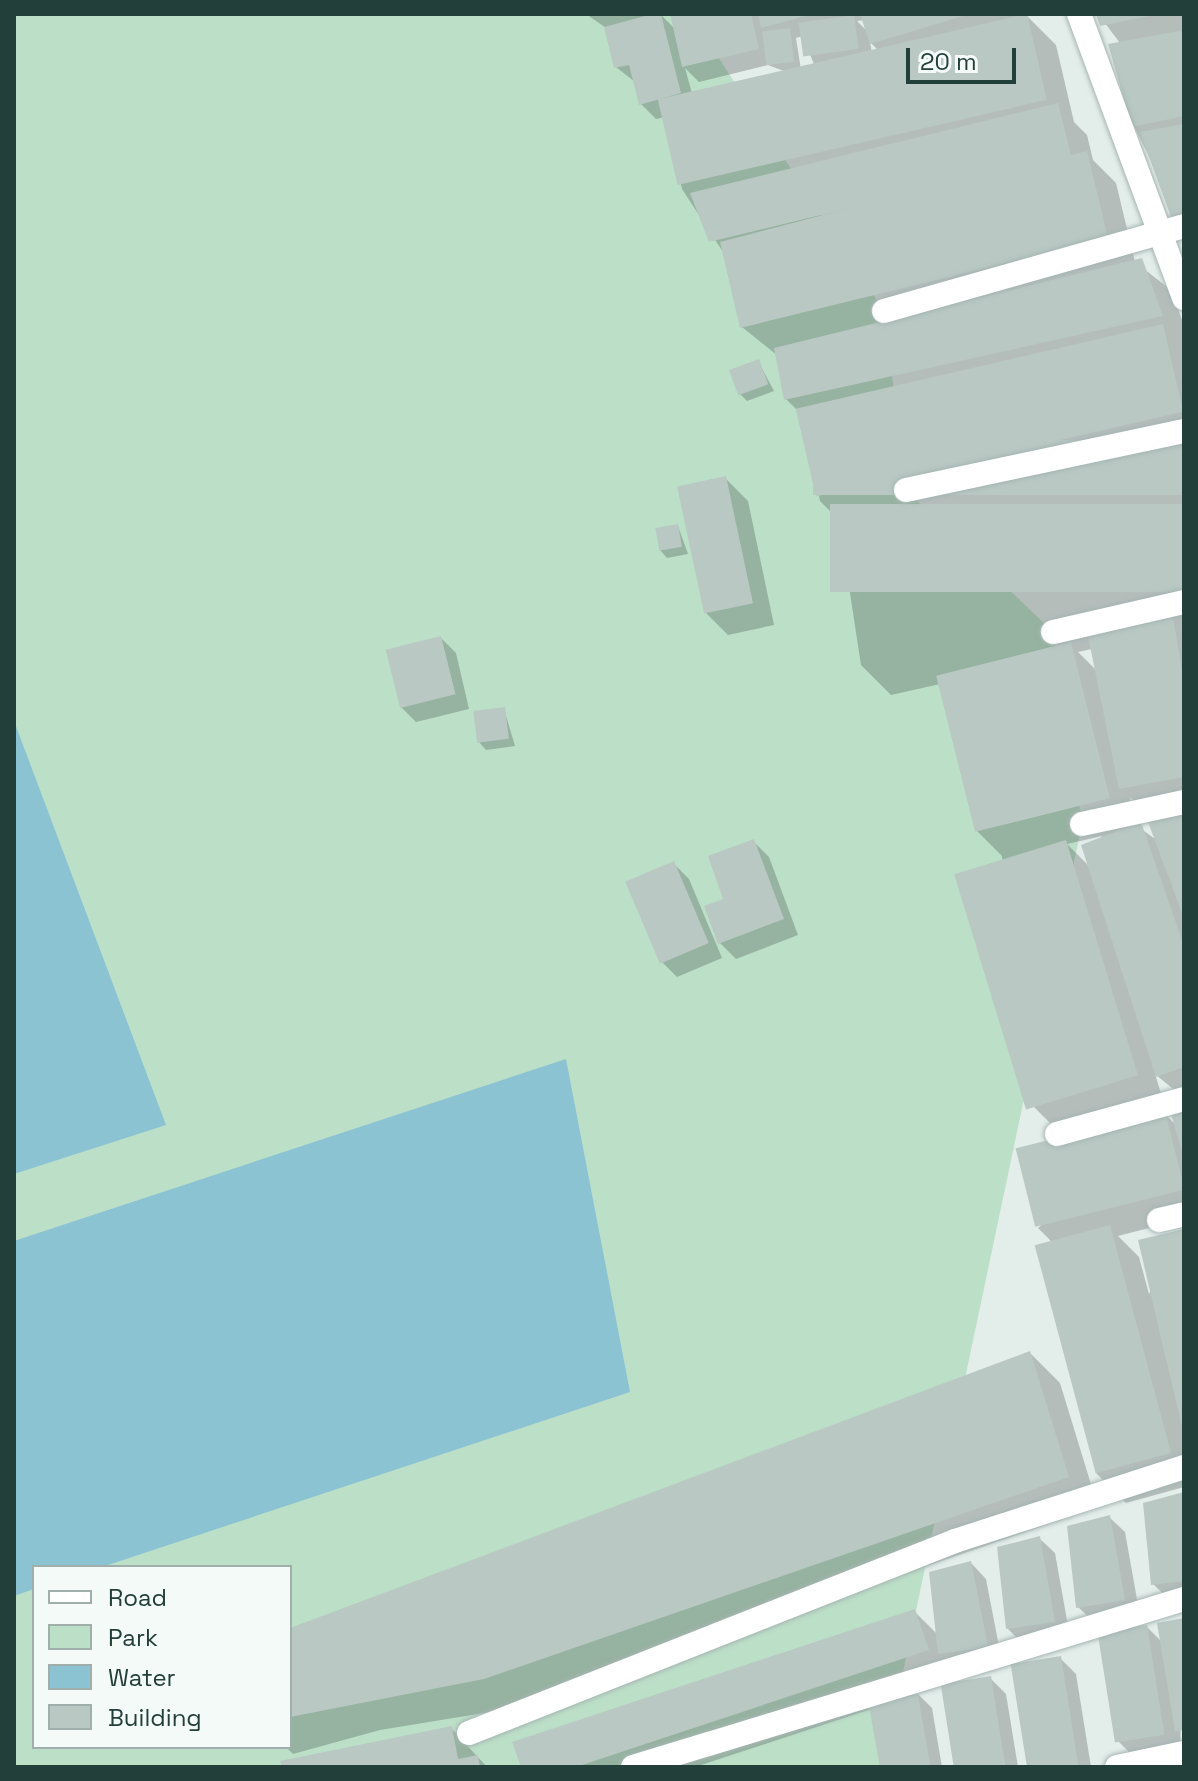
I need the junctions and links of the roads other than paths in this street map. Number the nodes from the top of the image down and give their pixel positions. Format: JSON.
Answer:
{"nodes":[{"id":1,"x":1079,"y":14,"type":"edge"},
{"id":2,"x":1173,"y":229,"type":"edge"},
{"id":3,"x":1184,"y":298,"type":"edge"},
{"id":4,"x":884,"y":311,"type":"dead end"},
{"id":5,"x":1184,"y":431,"type":"edge"},
{"id":6,"x":906,"y":490,"type":"dead end"},
{"id":7,"x":1184,"y":602,"type":"edge"},
{"id":8,"x":1053,"y":632,"type":"dead end"},
{"id":9,"x":1184,"y":802,"type":"edge"},
{"id":10,"x":1082,"y":824,"type":"dead end"},
{"id":11,"x":1184,"y":1099,"type":"edge"},
{"id":12,"x":1057,"y":1134,"type":"dead end"},
{"id":13,"x":1184,"y":1214,"type":"edge"},
{"id":14,"x":1159,"y":1220,"type":"dead end"},
{"id":15,"x":1184,"y":1467,"type":"edge"},
{"id":16,"x":1184,"y":1599,"type":"edge"},
{"id":17,"x":469,"y":1733,"type":"dead end"},
{"id":18,"x":1184,"y":1753,"type":"edge"},
{"id":19,"x":633,"y":1767,"type":"edge"},
{"id":20,"x":1117,"y":1767,"type":"edge"}],
"edges":[{"from":1,"to":2,"type":"street"},
{"from":2,"to":3,"type":"street"},
{"from":2,"to":4,"type":"street"},
{"from":5,"to":6,"type":"street"},
{"from":7,"to":8,"type":"street"},
{"from":9,"to":10,"type":"street"},
{"from":11,"to":12,"type":"street"},
{"from":13,"to":14,"type":"street"},
{"from":15,"to":17,"type":"street"},
{"from":16,"to":19,"type":"street"},
{"from":18,"to":20,"type":"street"}]}
